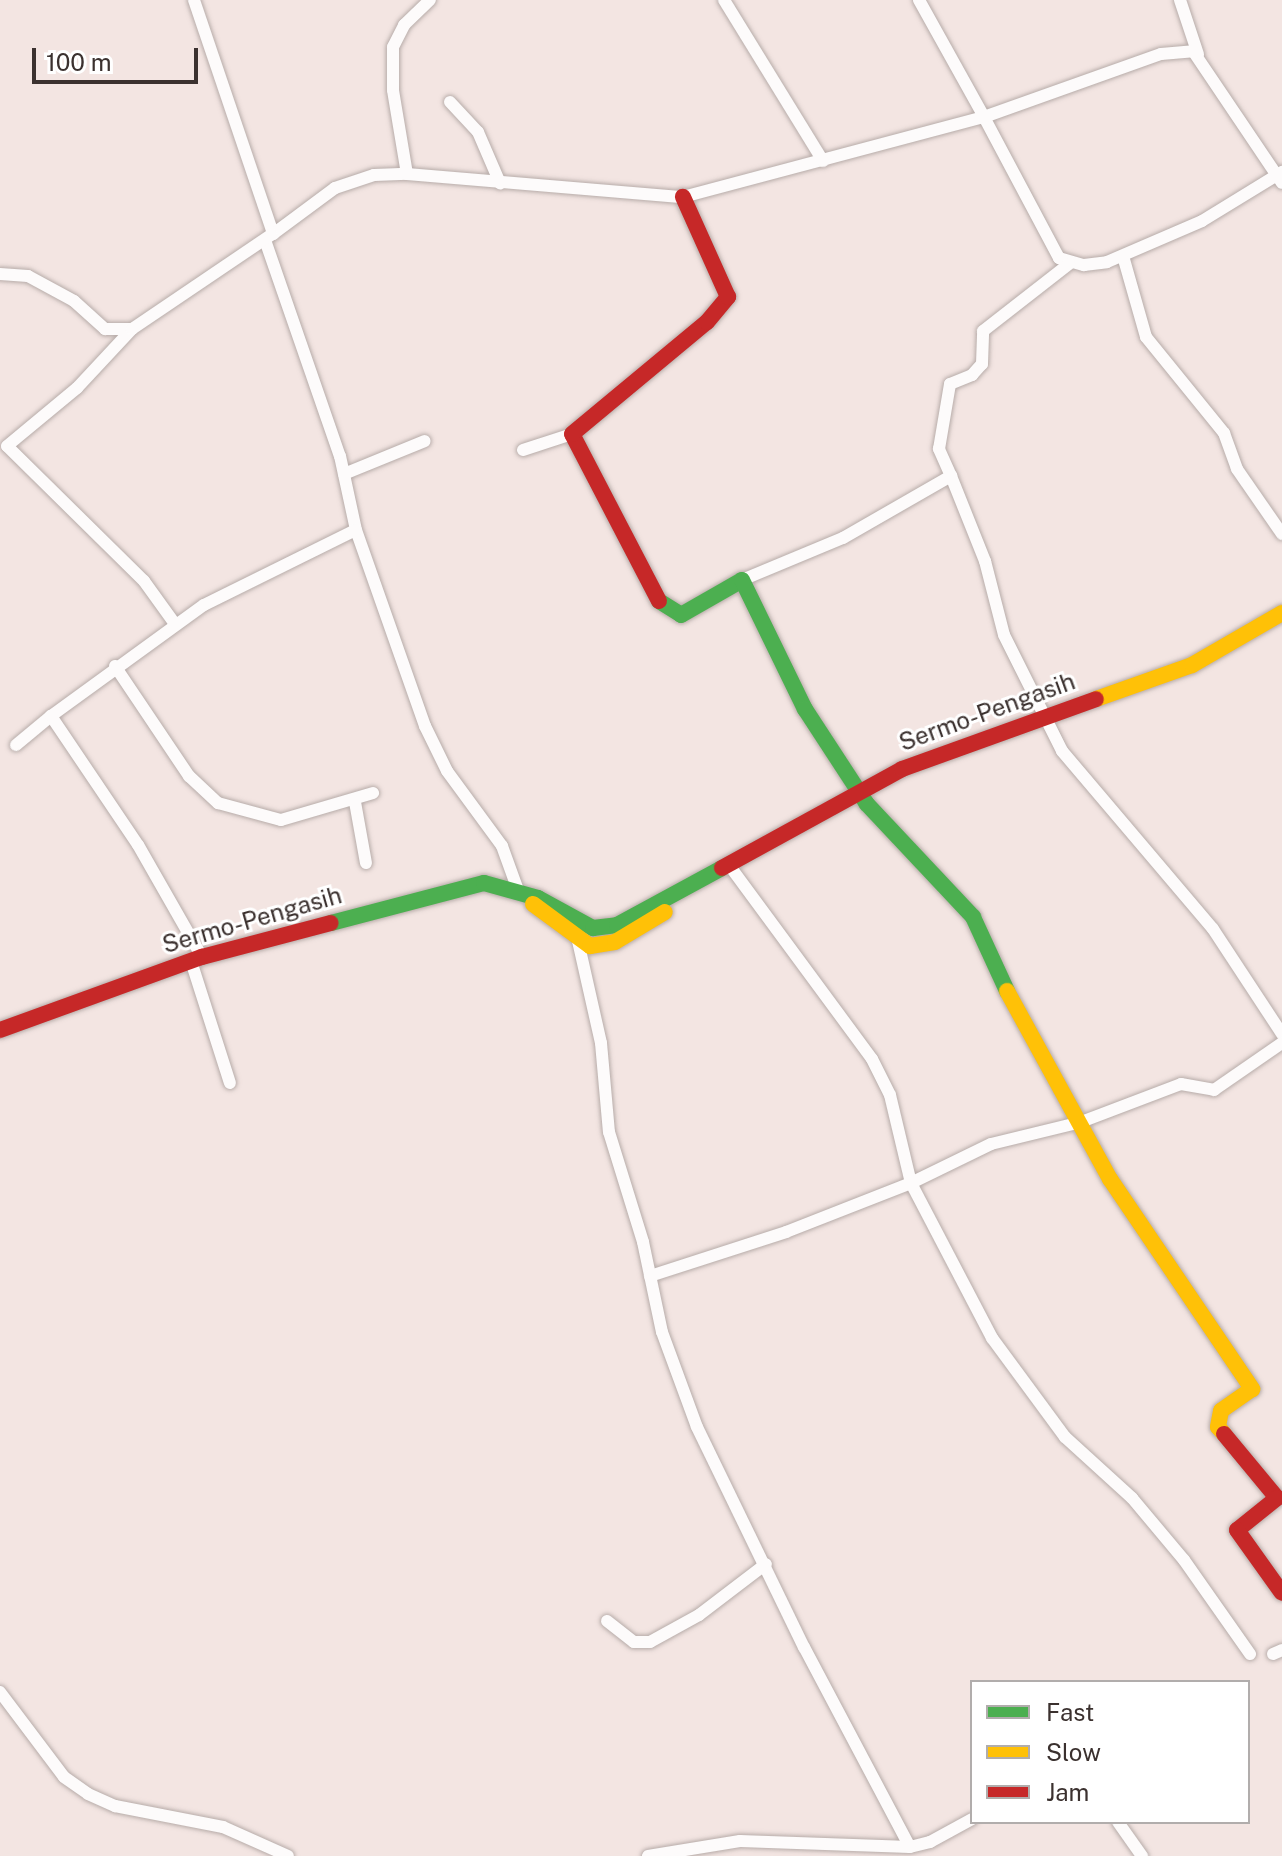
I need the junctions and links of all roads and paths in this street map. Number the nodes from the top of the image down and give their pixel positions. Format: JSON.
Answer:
{"nodes":[{"id":1,"x":194,"y":0,"type":"edge"},
{"id":2,"x":430,"y":0,"type":"edge"},
{"id":3,"x":724,"y":0,"type":"edge"},
{"id":4,"x":919,"y":0,"type":"edge"},
{"id":5,"x":1180,"y":0,"type":"edge"},
{"id":6,"x":1195,"y":40,"type":"junction"},
{"id":7,"x":1182,"y":49,"type":"junction"},
{"id":8,"x":1198,"y":54,"type":"junction"},
{"id":9,"x":450,"y":102,"type":"dead end"},
{"id":10,"x":984,"y":117,"type":"junction"},
{"id":11,"x":823,"y":161,"type":"junction"},
{"id":12,"x":407,"y":174,"type":"junction"},
{"id":13,"x":1280,"y":177,"type":"edge"},
{"id":14,"x":500,"y":183,"type":"junction"},
{"id":15,"x":683,"y":197,"type":"junction"},
{"id":16,"x":269,"y":237,"type":"junction"},
{"id":17,"x":1123,"y":256,"type":"junction"},
{"id":18,"x":1069,"y":264,"type":"junction"},
{"id":19,"x":0,"y":274,"type":"edge"},
{"id":20,"x":132,"y":329,"type":"junction"},
{"id":21,"x":572,"y":434,"type":"junction"},
{"id":22,"x":425,"y":441,"type":"dead end"},
{"id":23,"x":4,"y":448,"type":"edge"},
{"id":24,"x":523,"y":450,"type":"dead end"},
{"id":25,"x":344,"y":474,"type":"junction"},
{"id":26,"x":951,"y":476,"type":"junction"},
{"id":27,"x":356,"y":530,"type":"junction"},
{"id":28,"x":1282,"y":534,"type":"edge"},
{"id":29,"x":742,"y":580,"type":"junction"},
{"id":30,"x":1282,"y":613,"type":"edge"},
{"id":31,"x":175,"y":624,"type":"junction"},
{"id":32,"x":115,"y":666,"type":"junction"},
{"id":33,"x":1045,"y":714,"type":"junction"},
{"id":34,"x":51,"y":716,"type":"junction"},
{"id":35,"x":16,"y":745,"type":"dead end"},
{"id":36,"x":861,"y":789,"type":"junction"},
{"id":37,"x":373,"y":793,"type":"dead end"},
{"id":38,"x":355,"y":802,"type":"junction"},
{"id":39,"x":366,"y":863,"type":"dead end"},
{"id":40,"x":722,"y":869,"type":"junction"},
{"id":41,"x":521,"y":894,"type":"junction"},
{"id":42,"x":578,"y":941,"type":"junction"},
{"id":43,"x":196,"y":959,"type":"junction"},
{"id":44,"x":0,"y":1030,"type":"edge"},
{"id":45,"x":1282,"y":1034,"type":"edge"},
{"id":46,"x":1282,"y":1043,"type":"edge"},
{"id":47,"x":230,"y":1083,"type":"dead end"},
{"id":48,"x":1081,"y":1122,"type":"junction"},
{"id":49,"x":911,"y":1183,"type":"junction"},
{"id":50,"x":650,"y":1276,"type":"junction"},
{"id":51,"x":766,"y":1564,"type":"junction"},
{"id":52,"x":1282,"y":1593,"type":"edge"},
{"id":53,"x":607,"y":1621,"type":"dead end"},
{"id":54,"x":1250,"y":1654,"type":"dead end"},
{"id":55,"x":0,"y":1692,"type":"edge"},
{"id":56,"x":970,"y":1820,"type":"edge"},
{"id":57,"x":1119,"y":1824,"type":"edge"},
{"id":58,"x":910,"y":1847,"type":"junction"},
{"id":59,"x":288,"y":1856,"type":"edge"},
{"id":60,"x":648,"y":1856,"type":"edge"},
{"id":61,"x":1142,"y":1856,"type":"edge"}],
"edges":[{"from":1,"to":16,"type":"street"},
{"from":2,"to":12,"type":"street"},
{"from":3,"to":11,"type":"street"},
{"from":4,"to":10,"type":"street"},
{"from":5,"to":6,"type":"street"},
{"from":6,"to":7,"type":"street"},
{"from":6,"to":8,"type":"street"},
{"from":7,"to":8,"type":"street"},
{"from":7,"to":10,"type":"street"},
{"from":8,"to":13,"type":"street"},
{"from":9,"to":14,"type":"street"},
{"from":10,"to":11,"type":"street"},
{"from":10,"to":18,"type":"street"},
{"from":11,"to":15,"type":"street"},
{"from":12,"to":14,"type":"street"},
{"from":12,"to":16,"type":"street"},
{"from":13,"to":17,"type":"street"},
{"from":14,"to":15,"type":"street"},
{"from":15,"to":21,"type":"street"},
{"from":16,"to":20,"type":"street"},
{"from":16,"to":25,"type":"street"},
{"from":17,"to":18,"type":"street"},
{"from":17,"to":28,"type":"street"},
{"from":18,"to":26,"type":"street"},
{"from":19,"to":20,"type":"street"},
{"from":20,"to":23,"type":"street"},
{"from":21,"to":24,"type":"street"},
{"from":21,"to":29,"type":"street"},
{"from":22,"to":25,"type":"street"},
{"from":23,"to":31,"type":"street"},
{"from":25,"to":27,"type":"street"},
{"from":26,"to":29,"type":"street"},
{"from":26,"to":33,"type":"street"},
{"from":27,"to":31,"type":"street"},
{"from":27,"to":41,"type":"street"},
{"from":29,"to":36,"type":"street"},
{"from":30,"to":33,"type":"street","name":"Sermo-Pengasih"},
{"from":31,"to":32,"type":"street"},
{"from":32,"to":34,"type":"street"},
{"from":32,"to":38,"type":"street"},
{"from":33,"to":36,"type":"street","name":"Sermo-Pengasih"},
{"from":33,"to":45,"type":"street"},
{"from":34,"to":35,"type":"street"},
{"from":34,"to":43,"type":"street"},
{"from":36,"to":40,"type":"street","name":"Sermo-Pengasih"},
{"from":36,"to":48,"type":"street"},
{"from":37,"to":38,"type":"street"},
{"from":38,"to":39,"type":"street"},
{"from":40,"to":41,"type":"street","name":"Sermo-Pengasih"},
{"from":40,"to":42,"type":"street","name":"Sermo-Pengasih"},
{"from":40,"to":49,"type":"street"},
{"from":41,"to":42,"type":"street","name":"Sermo-Pengasih"},
{"from":41,"to":43,"type":"street","name":"Sermo-Pengasih"},
{"from":42,"to":50,"type":"street"},
{"from":43,"to":44,"type":"street","name":"Sermo-Pengasih"},
{"from":43,"to":47,"type":"street"},
{"from":46,"to":48,"type":"street"},
{"from":48,"to":49,"type":"street"},
{"from":48,"to":52,"type":"street"},
{"from":49,"to":50,"type":"street"},
{"from":49,"to":54,"type":"street"},
{"from":50,"to":51,"type":"street"},
{"from":51,"to":53,"type":"street"},
{"from":51,"to":58,"type":"street"},
{"from":55,"to":59,"type":"street"},
{"from":56,"to":58,"type":"street"},
{"from":57,"to":61,"type":"street"},
{"from":58,"to":60,"type":"street"}]}
